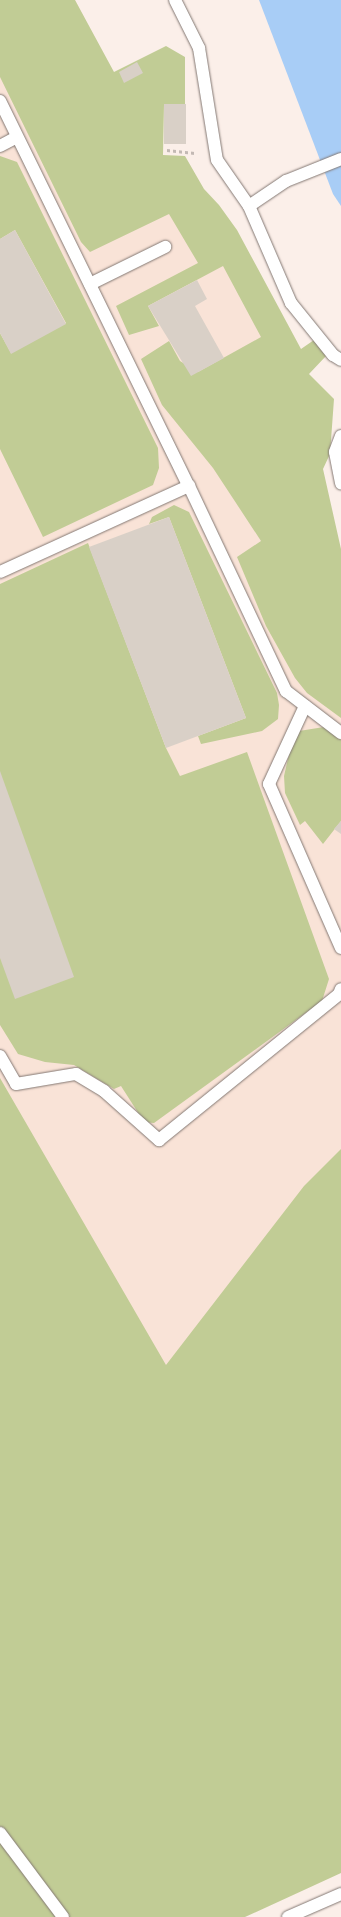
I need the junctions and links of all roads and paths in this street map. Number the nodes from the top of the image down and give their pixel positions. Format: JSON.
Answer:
{"nodes":[{"id":1,"x":175,"y":0,"type":"edge"},
{"id":2,"x":0,"y":101,"type":"edge"},
{"id":3,"x":17,"y":137,"type":"junction"},
{"id":4,"x":0,"y":146,"type":"edge"},
{"id":5,"x":168,"y":150,"type":"dead end"},
{"id":6,"x":199,"y":153,"type":"dead end"},
{"id":7,"x":341,"y":159,"type":"edge"},
{"id":8,"x":249,"y":206,"type":"junction"},
{"id":9,"x":165,"y":246,"type":"dead end"},
{"id":10,"x":90,"y":284,"type":"junction"},
{"id":11,"x":341,"y":360,"type":"edge"},
{"id":12,"x":341,"y":436,"type":"edge"},
{"id":13,"x":341,"y":483,"type":"edge"},
{"id":14,"x":189,"y":486,"type":"junction"},
{"id":15,"x":0,"y":572,"type":"edge"},
{"id":16,"x":306,"y":706,"type":"junction"},
{"id":17,"x":341,"y":733,"type":"edge"},
{"id":18,"x":341,"y":948,"type":"edge"},
{"id":19,"x":341,"y":989,"type":"edge"},
{"id":20,"x":0,"y":1056,"type":"edge"},
{"id":21,"x":0,"y":1834,"type":"edge"},
{"id":22,"x":341,"y":1894,"type":"edge"},
{"id":23,"x":63,"y":1917,"type":"edge"},
{"id":24,"x":288,"y":1917,"type":"edge"}],
"edges":[{"from":1,"to":8,"type":"lane"},
{"from":2,"to":3,"type":"lane"},
{"from":3,"to":4,"type":"lane"},
{"from":3,"to":10,"type":"lane"},
{"from":5,"to":6,"type":"path"},
{"from":7,"to":8,"type":"lane"},
{"from":8,"to":11,"type":"lane"},
{"from":9,"to":10,"type":"lane"},
{"from":10,"to":14,"type":"lane"},
{"from":12,"to":13,"type":"lane"},
{"from":14,"to":15,"type":"lane"},
{"from":14,"to":16,"type":"lane"},
{"from":16,"to":17,"type":"lane"},
{"from":16,"to":18,"type":"lane"},
{"from":19,"to":20,"type":"lane"},
{"from":21,"to":23,"type":"lane"},
{"from":22,"to":24,"type":"lane"}]}
